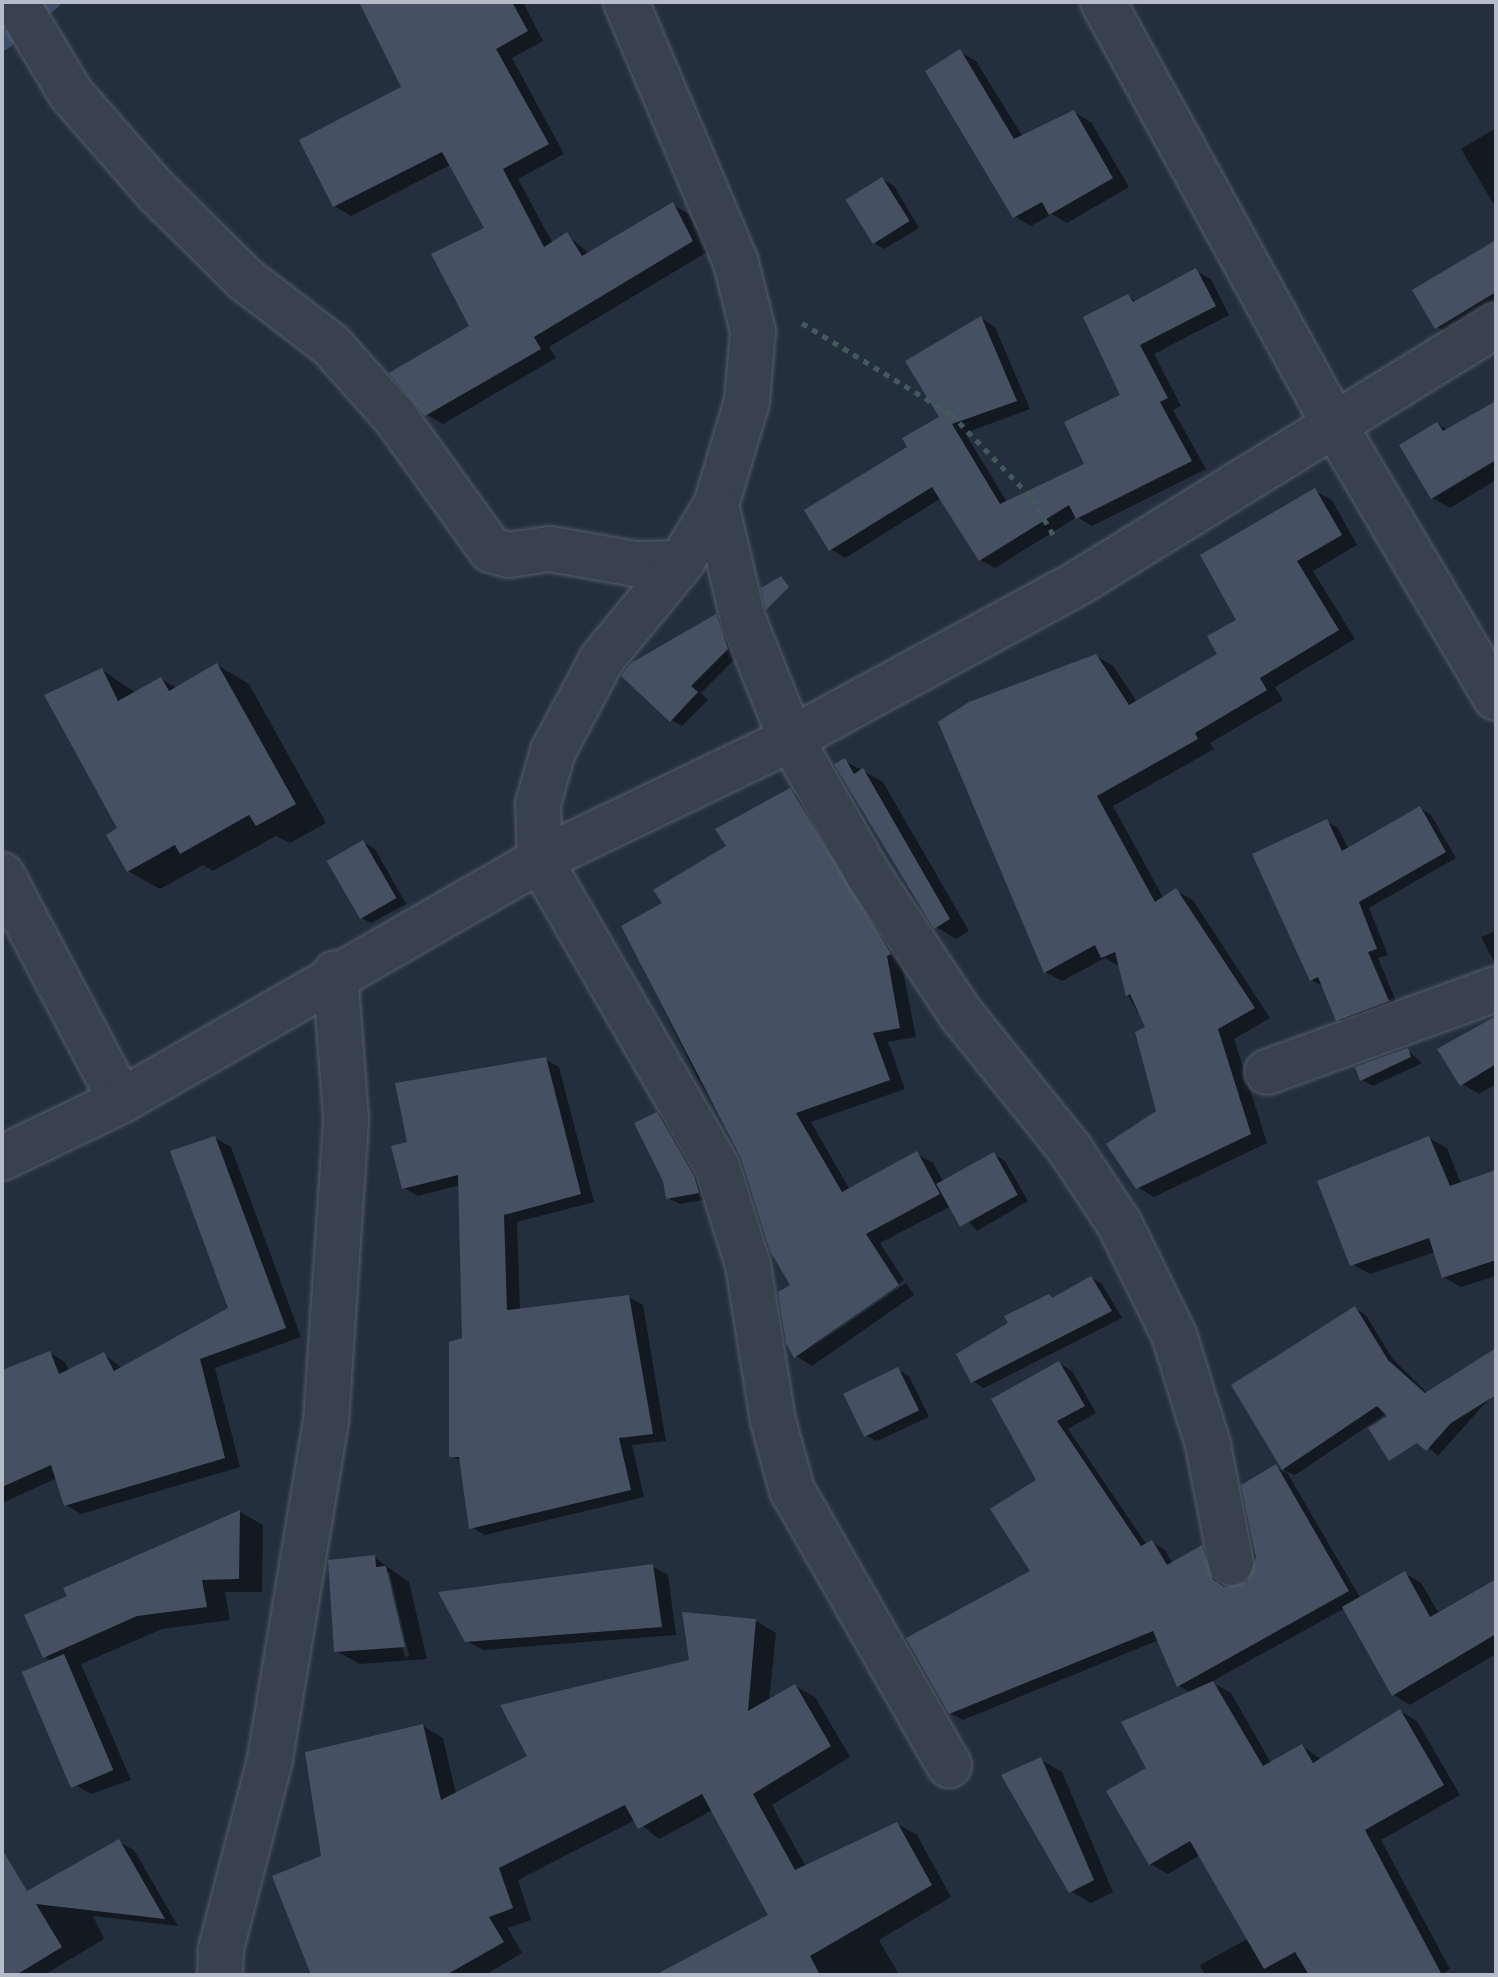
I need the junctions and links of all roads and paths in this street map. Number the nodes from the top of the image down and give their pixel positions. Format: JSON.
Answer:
{"nodes":[{"id":1,"x":16,"y":2,"type":"edge"},
{"id":2,"x":626,"y":2,"type":"edge"},
{"id":3,"x":1103,"y":2,"type":"edge"},
{"id":4,"x":791,"y":313,"type":"dead end"},
{"id":5,"x":1496,"y":325,"type":"edge"},
{"id":6,"x":1335,"y":426,"type":"junction"},
{"id":7,"x":716,"y":505,"type":"junction"},
{"id":8,"x":681,"y":563,"type":"junction"},
{"id":9,"x":1080,"y":582,"type":"junction"},
{"id":10,"x":1496,"y":698,"type":"edge"},
{"id":11,"x":791,"y":739,"type":"junction"},
{"id":12,"x":540,"y":860,"type":"junction"},
{"id":13,"x":2,"y":875,"type":"edge"},
{"id":14,"x":335,"y":973,"type":"junction"},
{"id":15,"x":1496,"y":989,"type":"edge"},
{"id":16,"x":1267,"y":1072,"type":"dead end"},
{"id":17,"x":121,"y":1101,"type":"junction"},
{"id":18,"x":2,"y":1158,"type":"edge"},
{"id":19,"x":1231,"y":1563,"type":"dead end"},
{"id":20,"x":949,"y":1765,"type":"dead end"},
{"id":21,"x":220,"y":1975,"type":"edge"}],
"edges":[{"from":1,"to":8,"type":"street"},
{"from":2,"to":7,"type":"street"},
{"from":3,"to":6,"type":"street"},
{"from":4,"to":9,"type":"path"},
{"from":5,"to":6,"type":"street"},
{"from":6,"to":9,"type":"street"},
{"from":6,"to":10,"type":"street"},
{"from":7,"to":8,"type":"street"},
{"from":7,"to":11,"type":"street"},
{"from":8,"to":12,"type":"street"},
{"from":9,"to":11,"type":"street"},
{"from":11,"to":12,"type":"street"},
{"from":11,"to":19,"type":"street"},
{"from":12,"to":14,"type":"street"},
{"from":12,"to":20,"type":"street"},
{"from":13,"to":17,"type":"street"},
{"from":14,"to":17,"type":"street"},
{"from":14,"to":21,"type":"street"},
{"from":15,"to":16,"type":"street"},
{"from":17,"to":18,"type":"street"}]}
